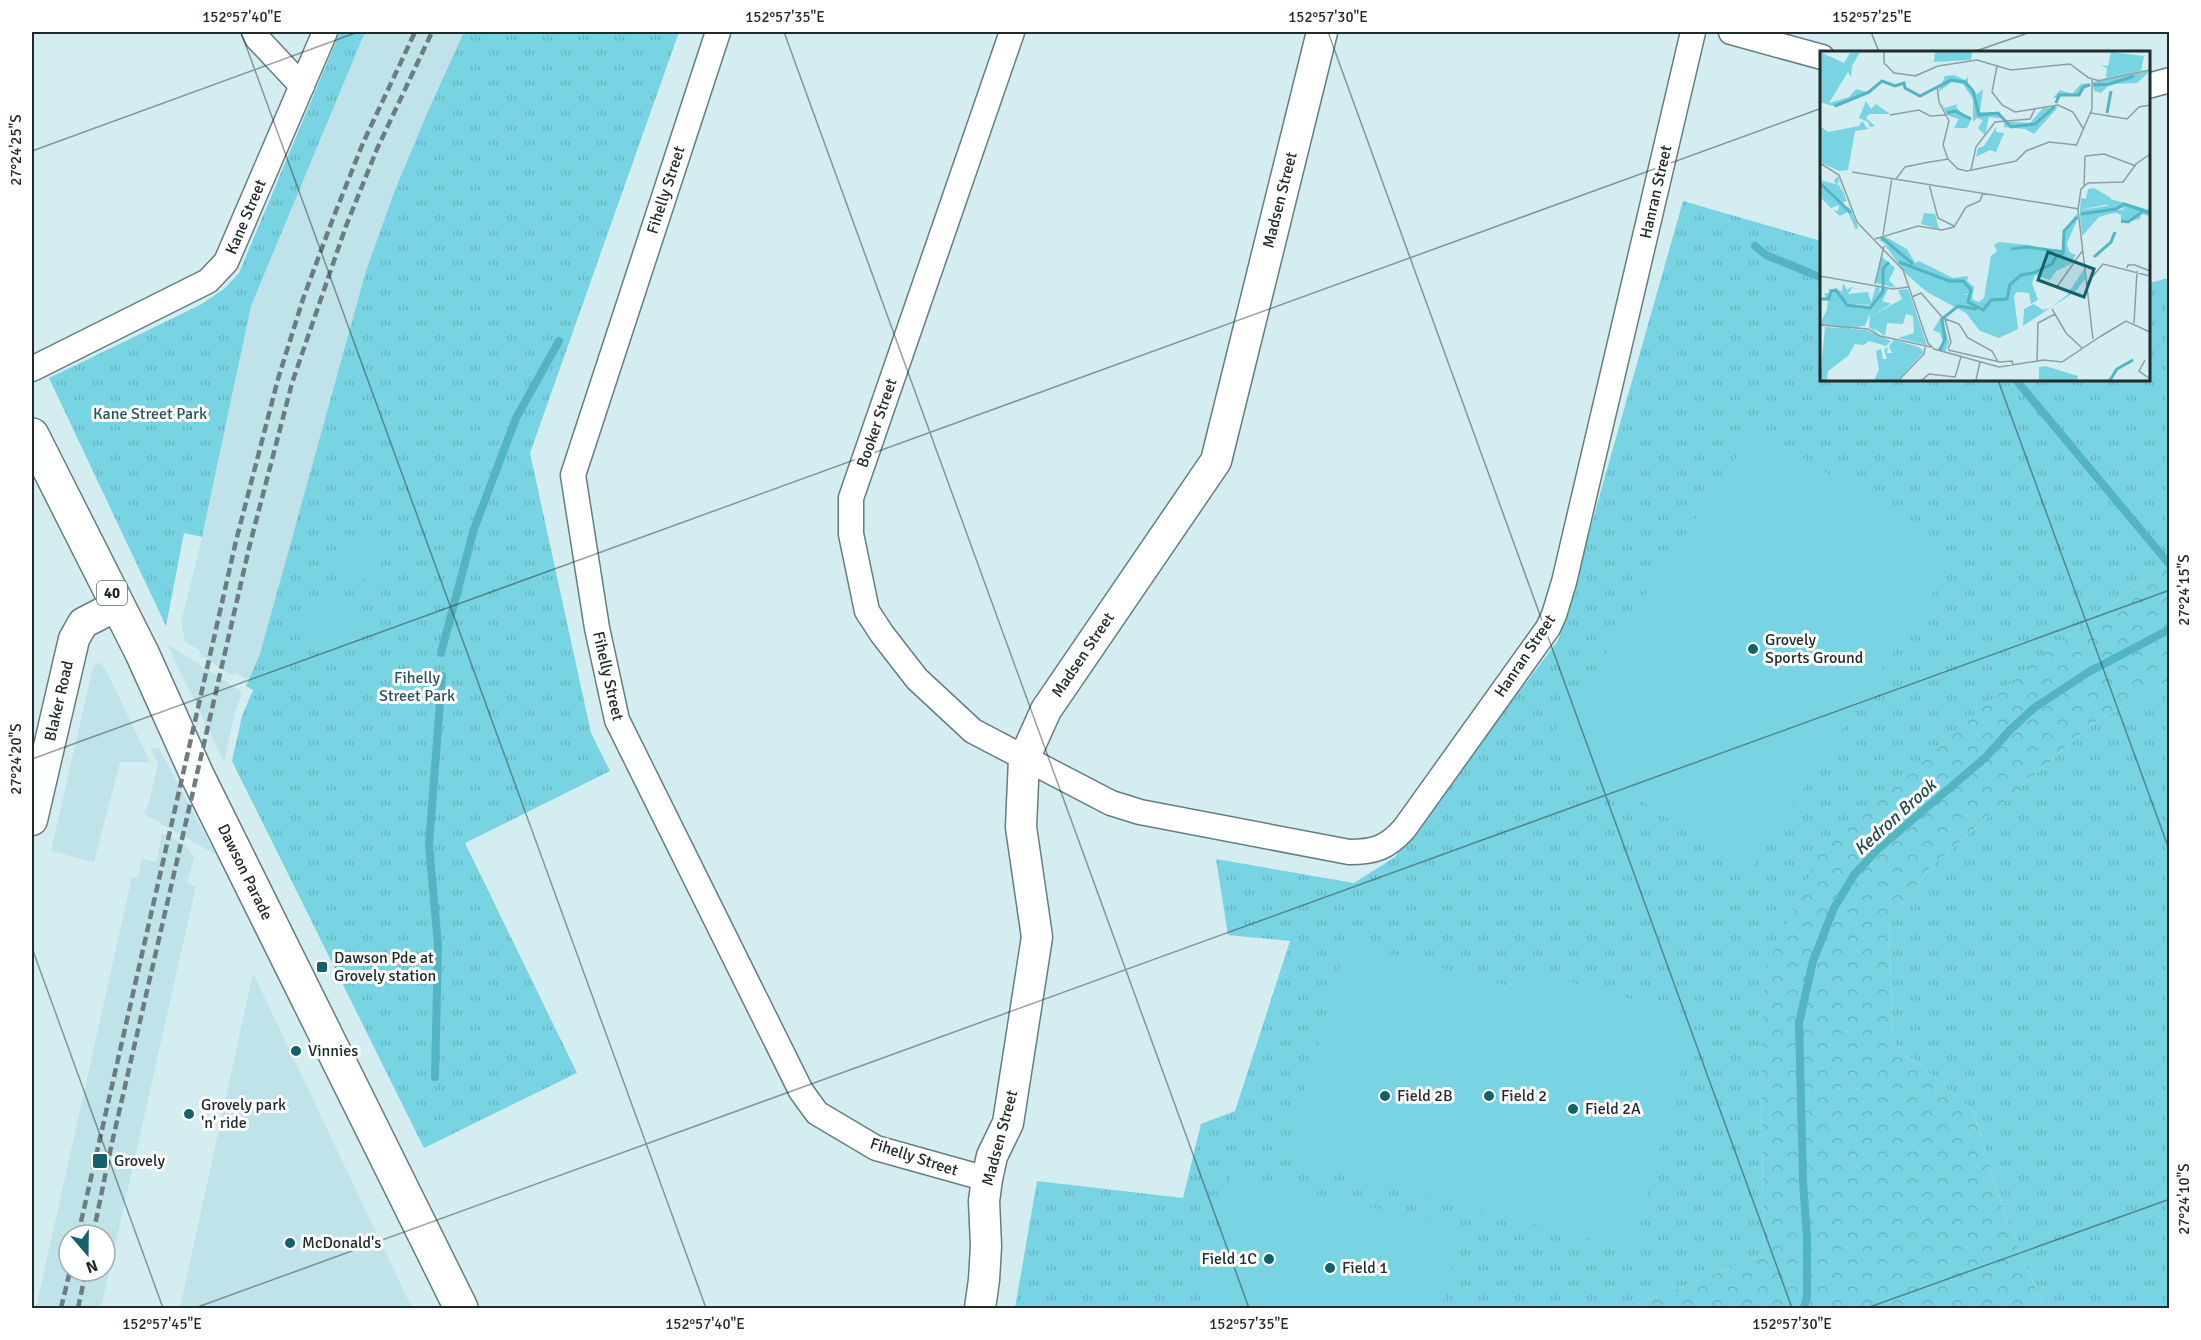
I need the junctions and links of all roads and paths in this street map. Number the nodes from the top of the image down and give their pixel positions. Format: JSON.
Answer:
{"nodes":[{"id":1,"x":254,"y":32,"type":"edge"},
{"id":2,"x":325,"y":32,"type":"edge"},
{"id":3,"x":718,"y":32,"type":"edge"},
{"id":4,"x":1012,"y":32,"type":"edge"},
{"id":5,"x":1322,"y":32,"type":"edge"},
{"id":6,"x":1693,"y":32,"type":"edge"},
{"id":7,"x":1731,"y":32,"type":"edge"},
{"id":8,"x":1820,"y":57,"type":"edge"},
{"id":9,"x":2169,"y":80,"type":"edge"},
{"id":10,"x":302,"y":86,"type":"junction"},
{"id":11,"x":2150,"y":86,"type":"edge"},
{"id":12,"x":32,"y":369,"type":"edge"},
{"id":13,"x":32,"y":435,"type":"edge"},
{"id":14,"x":118,"y":605,"type":"junction"},
{"id":15,"x":1024,"y":759,"type":"junction"},
{"id":16,"x":33,"y":810,"type":"edge"},
{"id":17,"x":987,"y":1179,"type":"junction"},
{"id":18,"x":461,"y":1308,"type":"edge"},
{"id":19,"x":980,"y":1308,"type":"edge"}],
"edges":[{"from":1,"to":10,"type":"street"},
{"from":2,"to":10,"type":"street","name":"Kane Street"},
{"from":3,"to":17,"type":"street","name":"Fihelly Street"},
{"from":4,"to":15,"type":"street","name":"Booker Street"},
{"from":5,"to":15,"type":"street","name":"Madsen Street"},
{"from":6,"to":15,"type":"street","name":"Hanran Street"},
{"from":7,"to":8,"type":"street"},
{"from":9,"to":11,"type":"street"},
{"from":10,"to":12,"type":"street","name":"Kane Street"},
{"from":13,"to":14,"type":"main road","name":"Dawson Parade","number":"40"},
{"from":14,"to":16,"type":"street","name":"Blaker Road"},
{"from":14,"to":18,"type":"main road","name":"Dawson Parade","number":"40"},
{"from":15,"to":17,"type":"street","name":"Madsen Street"},
{"from":17,"to":19,"type":"street","name":"Madsen Street"}]}
